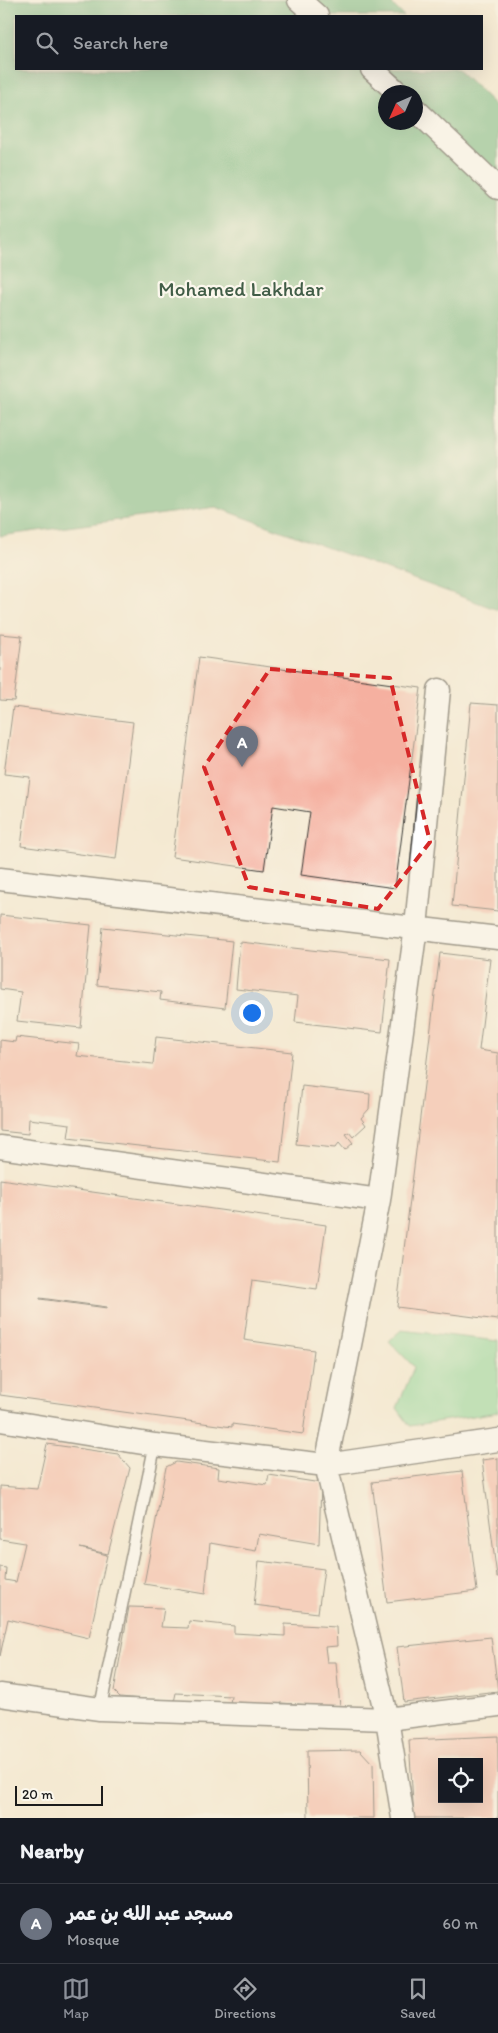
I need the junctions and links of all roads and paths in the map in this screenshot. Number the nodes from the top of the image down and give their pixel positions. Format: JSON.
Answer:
{"nodes":[{"id":1,"x":300,"y":0,"type":"edge"},
{"id":2,"x":316,"y":15,"type":"edge"},
{"id":3,"x":373,"y":70,"type":"edge"},
{"id":4,"x":389,"y":85,"type":"edge"},
{"id":5,"x":423,"y":117,"type":"edge"},
{"id":6,"x":498,"y":188,"type":"edge"},
{"id":7,"x":439,"y":690,"type":"dead end"},
{"id":8,"x":0,"y":879,"type":"edge"},
{"id":9,"x":416,"y":927,"type":"junction"},
{"id":10,"x":498,"y":938,"type":"edge"},
{"id":11,"x":0,"y":1147,"type":"edge"},
{"id":12,"x":379,"y":1200,"type":"junction"},
{"id":13,"x":0,"y":1420,"type":"edge"},
{"id":14,"x":498,"y":1440,"type":"edge"},
{"id":15,"x":155,"y":1446,"type":"junction"},
{"id":16,"x":326,"y":1465,"type":"junction"},
{"id":17,"x":0,"y":1695,"type":"edge"},
{"id":18,"x":498,"y":1704,"type":"edge"},
{"id":19,"x":100,"y":1709,"type":"junction"},
{"id":20,"x":387,"y":1720,"type":"junction"},
{"id":21,"x":403,"y":1818,"type":"edge"}],
"edges":[{"from":1,"to":2,"type":"street"},
{"from":3,"to":4,"type":"street"},
{"from":5,"to":6,"type":"street"},
{"from":7,"to":9,"type":"street"},
{"from":8,"to":9,"type":"street"},
{"from":9,"to":10,"type":"street"},
{"from":9,"to":12,"type":"street"},
{"from":11,"to":12,"type":"street"},
{"from":12,"to":16,"type":"street"},
{"from":13,"to":15,"type":"street"},
{"from":14,"to":16,"type":"street"},
{"from":15,"to":16,"type":"street"},
{"from":15,"to":19,"type":"lane"},
{"from":16,"to":20,"type":"street"},
{"from":17,"to":19,"type":"street"},
{"from":18,"to":20,"type":"street"},
{"from":19,"to":20,"type":"street"},
{"from":20,"to":21,"type":"street"}]}
